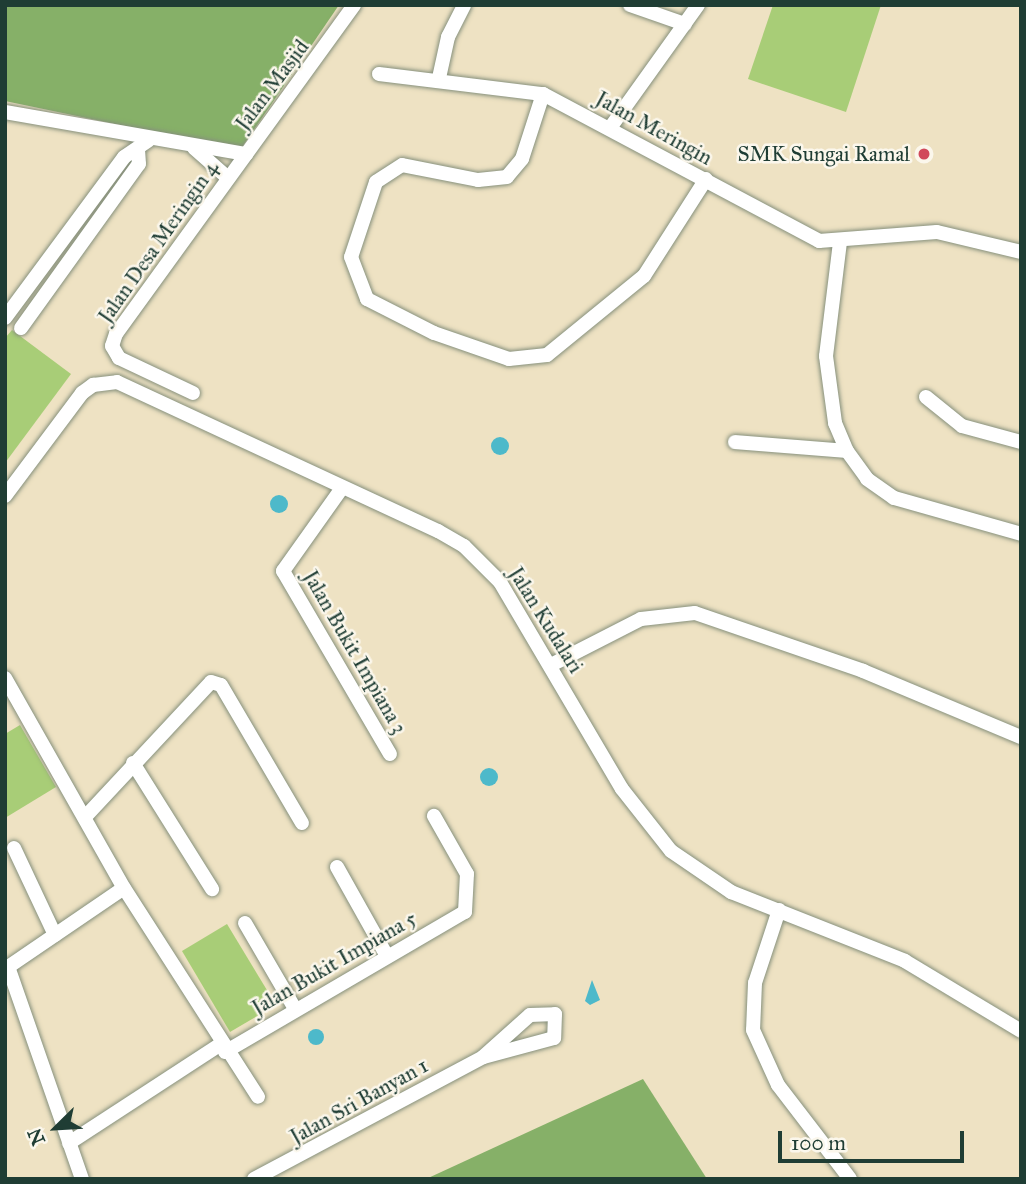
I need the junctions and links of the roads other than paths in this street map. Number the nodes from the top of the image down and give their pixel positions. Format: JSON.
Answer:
{"nodes":[{"id":1,"x":354,"y":5,"type":"edge"},
{"id":2,"x":464,"y":5,"type":"edge"},
{"id":3,"x":630,"y":5,"type":"edge"},
{"id":4,"x":698,"y":5,"type":"edge"},
{"id":5,"x":685,"y":24,"type":"junction"},
{"id":6,"x":379,"y":74,"type":"dead end"},
{"id":7,"x":439,"y":78,"type":"junction"},
{"id":8,"x":543,"y":94,"type":"junction"},
{"id":9,"x":6,"y":112,"type":"edge"},
{"id":10,"x":610,"y":128,"type":"junction"},
{"id":11,"x":143,"y":145,"type":"junction"},
{"id":12,"x":194,"y":148,"type":"junction"},
{"id":13,"x":246,"y":154,"type":"junction"},
{"id":14,"x":228,"y":178,"type":"junction"},
{"id":15,"x":706,"y":180,"type":"junction"},
{"id":16,"x":840,"y":242,"type":"junction"},
{"id":17,"x":1021,"y":252,"type":"edge"},
{"id":18,"x":5,"y":318,"type":"edge"},
{"id":19,"x":21,"y":328,"type":"dead end"},
{"id":20,"x":193,"y":393,"type":"dead end"},
{"id":21,"x":926,"y":397,"type":"dead end"},
{"id":22,"x":1021,"y":442,"type":"edge"},
{"id":23,"x":735,"y":443,"type":"dead end"},
{"id":24,"x":847,"y":451,"type":"junction"},
{"id":25,"x":342,"y":488,"type":"junction"},
{"id":26,"x":5,"y":496,"type":"edge"},
{"id":27,"x":1021,"y":534,"type":"edge"},
{"id":28,"x":551,"y":665,"type":"junction"},
{"id":29,"x":5,"y":678,"type":"edge"},
{"id":30,"x":1021,"y":737,"type":"edge"},
{"id":31,"x":390,"y":754,"type":"dead end"},
{"id":32,"x":133,"y":763,"type":"junction"},
{"id":33,"x":86,"y":816,"type":"junction"},
{"id":34,"x":433,"y":816,"type":"dead end"},
{"id":35,"x":302,"y":823,"type":"dead end"},
{"id":36,"x":14,"y":848,"type":"dead end"},
{"id":37,"x":337,"y":867,"type":"dead end"},
{"id":38,"x":124,"y":888,"type":"junction"},
{"id":39,"x":212,"y":889,"type":"dead end"},
{"id":40,"x":779,"y":910,"type":"junction"},
{"id":41,"x":245,"y":923,"type":"dead end"},
{"id":42,"x":55,"y":935,"type":"junction"},
{"id":43,"x":387,"y":956,"type":"junction"},
{"id":44,"x":7,"y":967,"type":"edge"},
{"id":45,"x":295,"y":1009,"type":"junction"},
{"id":46,"x":1021,"y":1031,"type":"edge"},
{"id":47,"x":223,"y":1048,"type":"junction"},
{"id":48,"x":483,"y":1057,"type":"junction"},
{"id":49,"x":258,"y":1097,"type":"dead end"},
{"id":50,"x":69,"y":1143,"type":"junction"},
{"id":51,"x":82,"y":1179,"type":"edge"},
{"id":52,"x":254,"y":1179,"type":"edge"},
{"id":53,"x":850,"y":1179,"type":"edge"}],
"edges":[{"from":1,"to":13,"type":"street","name":"Jalan Masjid"},
{"from":2,"to":7,"type":"street"},
{"from":3,"to":5,"type":"street"},
{"from":4,"to":5,"type":"street"},
{"from":5,"to":10,"type":"street"},
{"from":6,"to":7,"type":"street","name":"Jalan Meringin"},
{"from":7,"to":8,"type":"street","name":"Jalan Meringin"},
{"from":8,"to":10,"type":"street","name":"Jalan Meringin"},
{"from":8,"to":15,"type":"street"},
{"from":9,"to":11,"type":"street"},
{"from":10,"to":15,"type":"street","name":"Jalan Meringin"},
{"from":11,"to":12,"type":"street"},
{"from":11,"to":18,"type":"street"},
{"from":11,"to":19,"type":"street"},
{"from":12,"to":13,"type":"street"},
{"from":12,"to":14,"type":"street"},
{"from":13,"to":14,"type":"street","name":"Jalan Desa Meringin 4"},
{"from":14,"to":20,"type":"street","name":"Jalan Desa Meringin 4"},
{"from":15,"to":16,"type":"street","name":"Jalan Meringin"},
{"from":16,"to":17,"type":"street","name":"Jalan Meringin"},
{"from":16,"to":24,"type":"street"},
{"from":21,"to":22,"type":"street"},
{"from":23,"to":24,"type":"street"},
{"from":24,"to":27,"type":"street"},
{"from":25,"to":26,"type":"street","name":"Jalan Kudalari"},
{"from":25,"to":28,"type":"street","name":"Jalan Kudalari"},
{"from":25,"to":31,"type":"street","name":"Jalan Bukit Impiana 3"},
{"from":28,"to":30,"type":"street"},
{"from":28,"to":40,"type":"street","name":"Jalan Kudalari"},
{"from":29,"to":33,"type":"street"},
{"from":32,"to":33,"type":"street"},
{"from":32,"to":35,"type":"street"},
{"from":32,"to":39,"type":"street"},
{"from":33,"to":38,"type":"street"},
{"from":34,"to":43,"type":"street","name":"Jalan Bukit Impiana 5"},
{"from":36,"to":42,"type":"street"},
{"from":37,"to":43,"type":"street"},
{"from":38,"to":42,"type":"street"},
{"from":38,"to":47,"type":"street"},
{"from":40,"to":46,"type":"street","name":"Jalan Kudalari"},
{"from":40,"to":53,"type":"street"},
{"from":41,"to":45,"type":"street"},
{"from":42,"to":44,"type":"street"},
{"from":43,"to":45,"type":"street","name":"Jalan Bukit Impiana 5"},
{"from":44,"to":50,"type":"street"},
{"from":45,"to":47,"type":"street","name":"Jalan Bukit Impiana 5"},
{"from":47,"to":49,"type":"street"},
{"from":47,"to":50,"type":"street","name":"Jalan Bukit Impiana 5"},
{"from":48,"to":48,"type":"street","name":"Jalan Sri Banyan 1"},
{"from":48,"to":52,"type":"street","name":"Jalan Sri Banyan 1"},
{"from":50,"to":51,"type":"street"}]}
